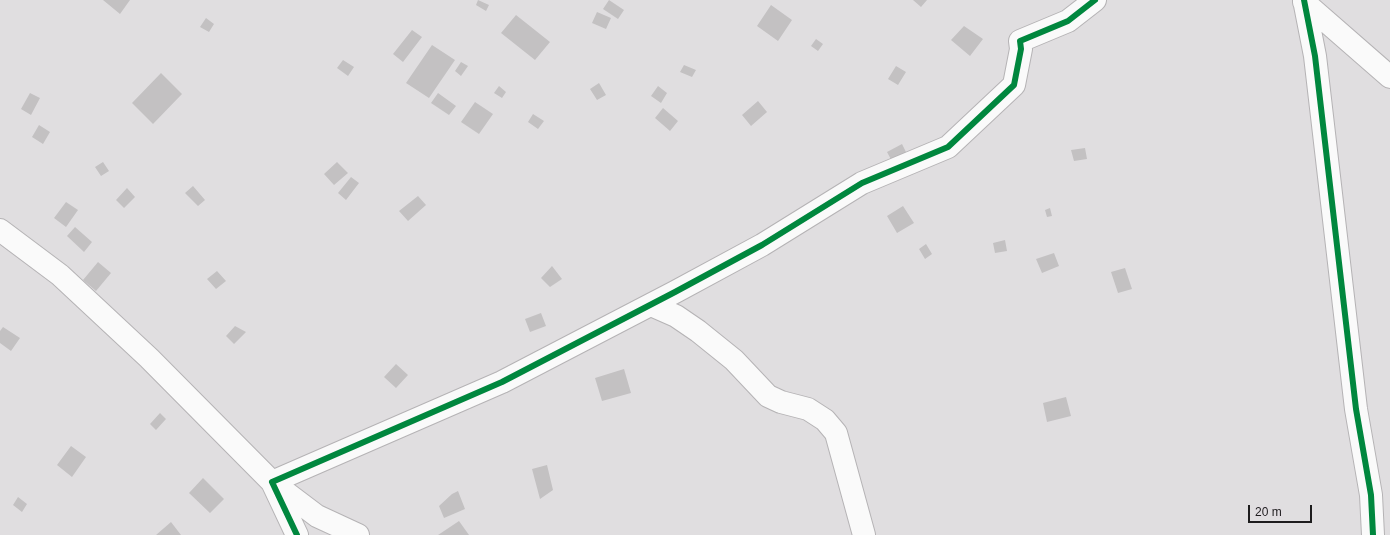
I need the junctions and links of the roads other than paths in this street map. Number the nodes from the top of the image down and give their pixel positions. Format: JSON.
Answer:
{"nodes":[{"id":1,"x":1094,"y":0,"type":"edge"},
{"id":2,"x":1304,"y":1,"type":"edge"},
{"id":3,"x":1390,"y":77,"type":"edge"},
{"id":4,"x":0,"y":230,"type":"edge"},
{"id":5,"x":650,"y":305,"type":"junction"},
{"id":6,"x":272,"y":482,"type":"junction"},
{"id":7,"x":297,"y":535,"type":"edge"},
{"id":8,"x":358,"y":535,"type":"edge"},
{"id":9,"x":864,"y":535,"type":"edge"},
{"id":10,"x":1373,"y":535,"type":"edge"}],
"edges":[{"from":1,"to":5,"type":"street"},
{"from":2,"to":3,"type":"street"},
{"from":2,"to":10,"type":"street"},
{"from":4,"to":6,"type":"street"},
{"from":5,"to":6,"type":"street"},
{"from":5,"to":9,"type":"street"},
{"from":6,"to":7,"type":"street"},
{"from":6,"to":8,"type":"street"}]}
